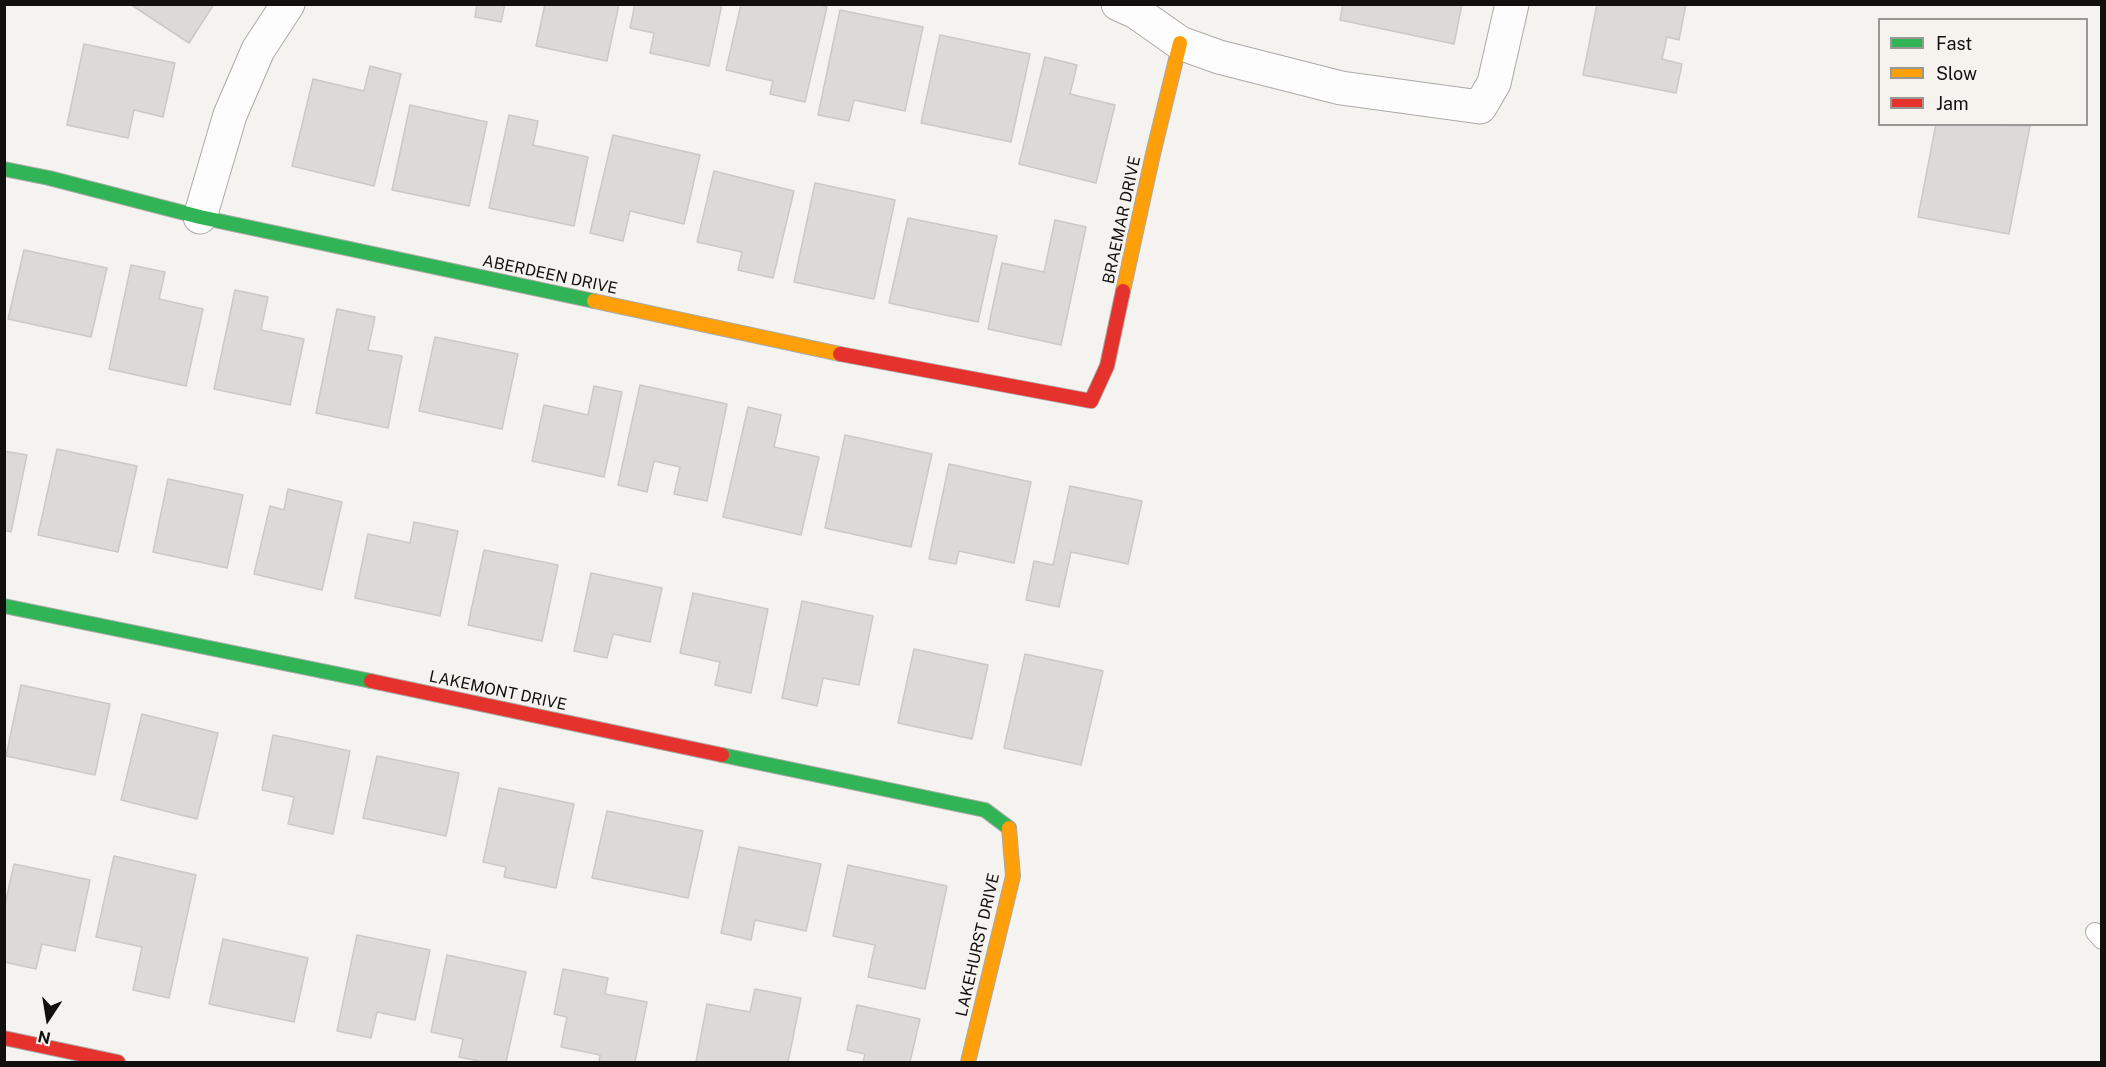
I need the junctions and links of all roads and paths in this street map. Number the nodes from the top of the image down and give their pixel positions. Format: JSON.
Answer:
{"nodes":[{"id":1,"x":288,"y":4,"type":"edge"},
{"id":2,"x":1118,"y":4,"type":"edge"},
{"id":3,"x":1512,"y":4,"type":"edge"},
{"id":4,"x":1180,"y":43,"type":"junction"},
{"id":5,"x":4,"y":170,"type":"edge"},
{"id":6,"x":200,"y":217,"type":"junction"},
{"id":7,"x":1090,"y":401,"type":"joint"},
{"id":8,"x":4,"y":606,"type":"edge"},
{"id":9,"x":985,"y":810,"type":"joint"},
{"id":10,"x":4,"y":1038,"type":"edge"},
{"id":11,"x":118,"y":1062,"type":"edge"},
{"id":12,"x":968,"y":1062,"type":"edge"}],
"edges":[{"from":1,"to":6,"type":"street"},
{"from":2,"to":4,"type":"street"},
{"from":3,"to":4,"type":"street"},
{"from":4,"to":7,"type":"street","name":"BRAEMAR DRIVE"},
{"from":5,"to":6,"type":"street","name":"ABERDEEN DRIVE"},
{"from":6,"to":7,"type":"street","name":"ABERDEEN DRIVE"},
{"from":8,"to":9,"type":"street","name":"LAKEMONT DRIVE"},
{"from":9,"to":12,"type":"street","name":"LAKEHURST DRIVE"},
{"from":10,"to":11,"type":"street"}]}
